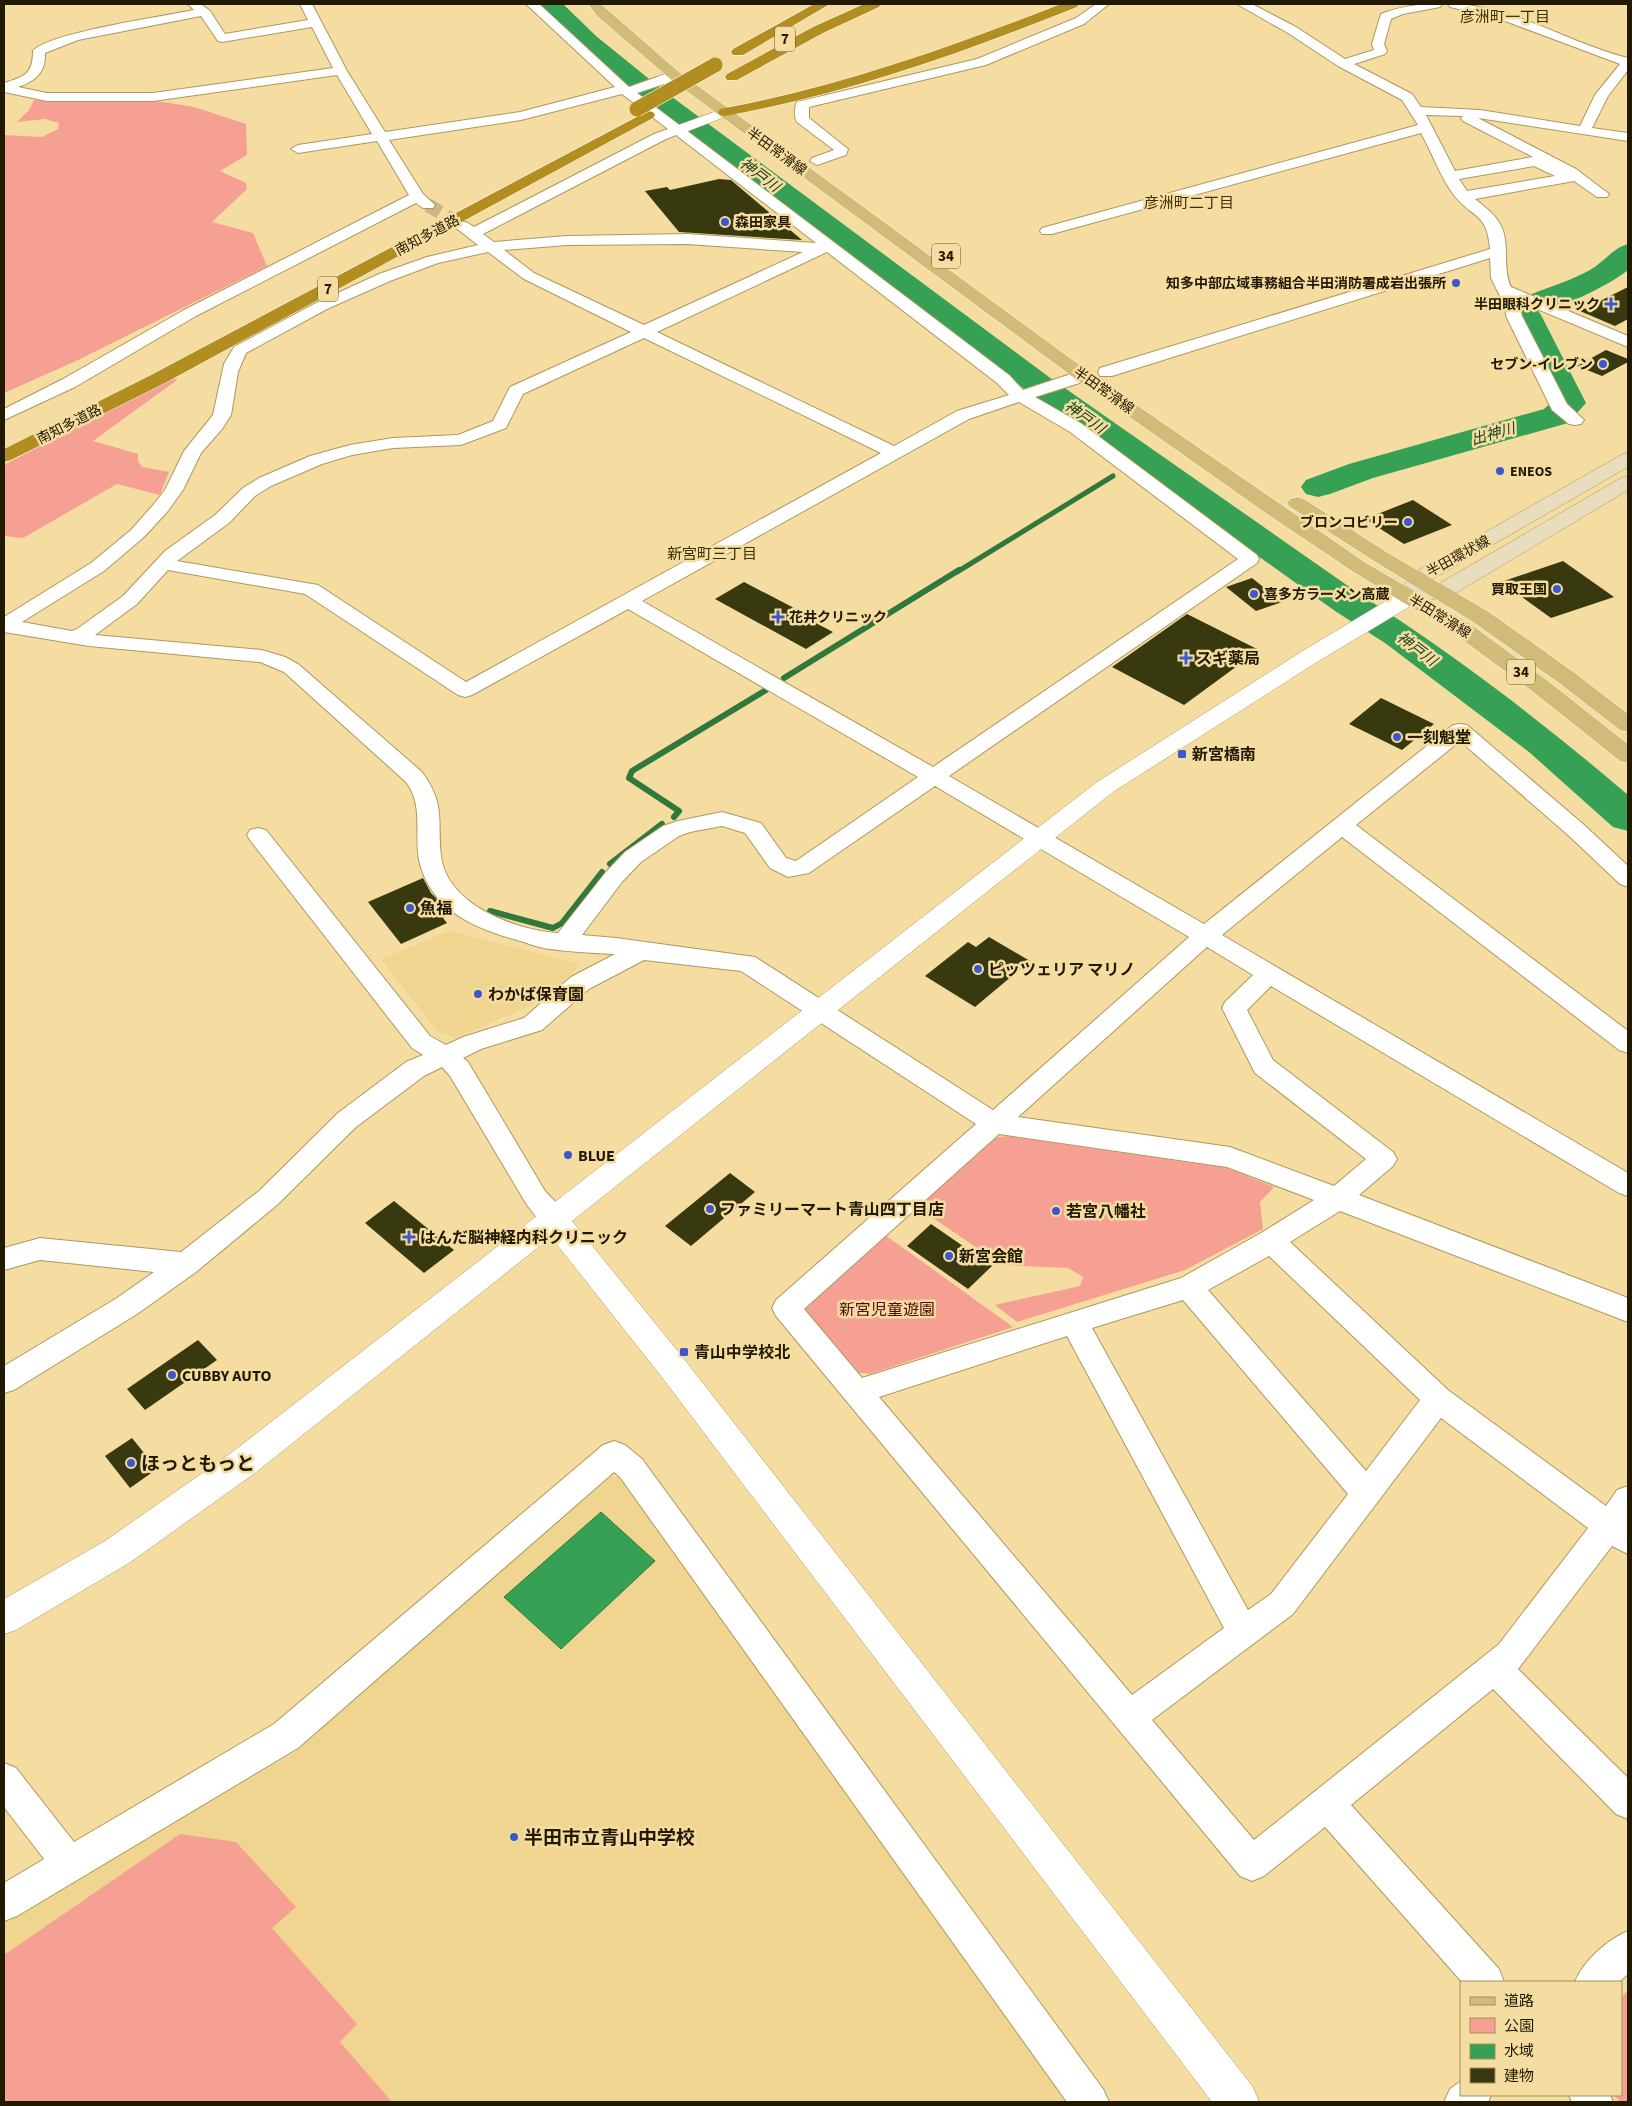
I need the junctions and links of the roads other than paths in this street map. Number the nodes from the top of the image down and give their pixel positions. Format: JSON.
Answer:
{"nodes":[{"id":1,"x":306,"y":4,"type":"edge"},
{"id":2,"x":532,"y":4,"type":"edge"},
{"id":3,"x":594,"y":4,"type":"edge"},
{"id":4,"x":602,"y":4,"type":"edge"},
{"id":5,"x":824,"y":4,"type":"edge"},
{"id":6,"x":845,"y":4,"type":"edge"},
{"id":7,"x":874,"y":4,"type":"edge"},
{"id":8,"x":1044,"y":4,"type":"edge"},
{"id":9,"x":1072,"y":4,"type":"edge"},
{"id":10,"x":1103,"y":4,"type":"edge"},
{"id":11,"x":1243,"y":4,"type":"edge"},
{"id":12,"x":1436,"y":4,"type":"edge"},
{"id":13,"x":1454,"y":4,"type":"edge"},
{"id":14,"x":199,"y":8,"type":"edge"},
{"id":15,"x":316,"y":23,"type":"junction"},
{"id":16,"x":1628,"y":62,"type":"edge"},
{"id":17,"x":1342,"y":63,"type":"junction"},
{"id":18,"x":341,"y":71,"type":"junction"},
{"id":19,"x":724,"y":72,"type":"junction"},
{"id":20,"x":668,"y":77,"type":"junction"},
{"id":21,"x":4,"y":88,"type":"edge"},
{"id":22,"x":628,"y":90,"type":"junction"},
{"id":23,"x":686,"y":102,"type":"dead end"},
{"id":24,"x":731,"y":110,"type":"junction"},
{"id":25,"x":671,"y":111,"type":"dead end"},
{"id":26,"x":1417,"y":111,"type":"junction"},
{"id":27,"x":1455,"y":112,"type":"junction"},
{"id":28,"x":647,"y":115,"type":"junction"},
{"id":29,"x":1426,"y":128,"type":"junction"},
{"id":30,"x":678,"y":130,"type":"junction"},
{"id":31,"x":1584,"y":131,"type":"junction"},
{"id":32,"x":1628,"y":137,"type":"edge"},
{"id":33,"x":382,"y":138,"type":"junction"},
{"id":34,"x":298,"y":149,"type":"dead end"},
{"id":35,"x":817,"y":161,"type":"junction"},
{"id":36,"x":1450,"y":176,"type":"junction"},
{"id":37,"x":1602,"y":194,"type":"dead end"},
{"id":38,"x":1464,"y":196,"type":"junction"},
{"id":39,"x":1047,"y":231,"type":"dead end"},
{"id":40,"x":491,"y":247,"type":"junction"},
{"id":41,"x":828,"y":247,"type":"junction"},
{"id":42,"x":1498,"y":251,"type":"junction"},
{"id":43,"x":1506,"y":290,"type":"junction"},
{"id":44,"x":1028,"y":316,"type":"dead end"},
{"id":45,"x":645,"y":332,"type":"junction"},
{"id":46,"x":1628,"y":342,"type":"edge"},
{"id":47,"x":186,"y":345,"type":"dead end"},
{"id":48,"x":1087,"y":368,"type":"junction"},
{"id":49,"x":1106,"y":372,"type":"junction"},
{"id":50,"x":124,"y":378,"type":"dead end"},
{"id":51,"x":1122,"y":383,"type":"dead end"},
{"id":52,"x":1024,"y":394,"type":"junction"},
{"id":53,"x":4,"y":415,"type":"edge"},
{"id":54,"x":1575,"y":420,"type":"dead end"},
{"id":55,"x":28,"y":426,"type":"dead end"},
{"id":56,"x":894,"y":453,"type":"junction"},
{"id":57,"x":4,"y":456,"type":"edge"},
{"id":58,"x":1628,"y":459,"type":"edge"},
{"id":59,"x":1628,"y":482,"type":"edge"},
{"id":60,"x":1287,"y":496,"type":"dead end"},
{"id":61,"x":164,"y":564,"type":"junction"},
{"id":62,"x":1413,"y":588,"type":"junction"},
{"id":63,"x":1441,"y":592,"type":"junction"},
{"id":64,"x":628,"y":601,"type":"junction"},
{"id":65,"x":4,"y":626,"type":"edge"},
{"id":66,"x":74,"y":637,"type":"junction"},
{"id":67,"x":1628,"y":725,"type":"edge"},
{"id":68,"x":1628,"y":756,"type":"edge"},
{"id":69,"x":933,"y":778,"type":"junction"},
{"id":70,"x":1343,"y":826,"type":"junction"},
{"id":71,"x":258,"y":835,"type":"dead end"},
{"id":72,"x":1039,"y":837,"type":"junction"},
{"id":73,"x":1628,"y":880,"type":"edge"},
{"id":74,"x":1206,"y":935,"type":"junction"},
{"id":75,"x":564,"y":942,"type":"junction"},
{"id":76,"x":641,"y":951,"type":"junction"},
{"id":77,"x":1270,"y":974,"type":"junction"},
{"id":78,"x":820,"y":1010,"type":"junction"},
{"id":79,"x":1628,"y":1044,"type":"edge"},
{"id":80,"x":444,"y":1055,"type":"junction"},
{"id":81,"x":994,"y":1124,"type":"junction"},
{"id":82,"x":1628,"y":1186,"type":"edge"},
{"id":83,"x":1339,"y":1198,"type":"junction"},
{"id":84,"x":554,"y":1219,"type":"junction"},
{"id":85,"x":1271,"y":1241,"type":"junction"},
{"id":86,"x":4,"y":1260,"type":"edge"},
{"id":87,"x":186,"y":1264,"type":"junction"},
{"id":88,"x":1189,"y":1287,"type":"junction"},
{"id":89,"x":1628,"y":1310,"type":"edge"},
{"id":90,"x":1074,"y":1322,"type":"junction"},
{"id":91,"x":4,"y":1381,"type":"edge"},
{"id":92,"x":856,"y":1392,"type":"junction"},
{"id":93,"x":1438,"y":1400,"type":"junction"},
{"id":94,"x":1366,"y":1493,"type":"junction"},
{"id":95,"x":1628,"y":1500,"type":"edge"},
{"id":96,"x":1618,"y":1533,"type":"edge"},
{"id":97,"x":4,"y":1618,"type":"edge"},
{"id":98,"x":1244,"y":1634,"type":"junction"},
{"id":99,"x":1495,"y":1668,"type":"junction"},
{"id":100,"x":1129,"y":1717,"type":"junction"},
{"id":101,"x":4,"y":1780,"type":"edge"},
{"id":102,"x":1628,"y":1802,"type":"edge"},
{"id":103,"x":1326,"y":1804,"type":"junction"},
{"id":104,"x":70,"y":1864,"type":"junction"},
{"id":105,"x":4,"y":1903,"type":"edge"},
{"id":106,"x":1628,"y":1949,"type":"edge"},
{"id":107,"x":1485,"y":1981,"type":"edge"},
{"id":108,"x":1594,"y":1981,"type":"edge"},
{"id":109,"x":1090,"y":2102,"type":"edge"},
{"id":110,"x":1238,"y":2102,"type":"edge"}],
"edges":[{"from":1,"to":15,"type":"street"},
{"from":2,"to":22,"type":"street"},
{"from":3,"to":20,"type":"main road","name":"半田常滑線","number":"34"},
{"from":4,"to":24,"type":"main road","name":"半田常滑線","number":"34"},
{"from":5,"to":19,"type":"highway","name":"南知多道路","number":"7"},
{"from":6,"to":19,"type":"highway","name":"南知多道路","number":"7"},
{"from":7,"to":19,"type":"highway"},
{"from":8,"to":24,"type":"highway"},
{"from":9,"to":24,"type":"highway"},
{"from":10,"to":35,"type":"street"},
{"from":11,"to":17,"type":"street"},
{"from":12,"to":17,"type":"street"},
{"from":13,"to":16,"type":"street"},
{"from":14,"to":15,"type":"street"},
{"from":14,"to":21,"type":"street"},
{"from":15,"to":18,"type":"street"},
{"from":16,"to":31,"type":"street"},
{"from":17,"to":26,"type":"street"},
{"from":18,"to":21,"type":"street"},
{"from":18,"to":33,"type":"street"},
{"from":19,"to":23,"type":"highway"},
{"from":19,"to":28,"type":"highway","name":"南知多道路","number":"7"},
{"from":20,"to":22,"type":"street"},
{"from":20,"to":24,"type":"main road","name":"半田常滑線","number":"34"},
{"from":22,"to":30,"type":"street"},
{"from":22,"to":33,"type":"street"},
{"from":24,"to":30,"type":"street"},
{"from":24,"to":35,"type":"main road","name":"半田常滑線","number":"34"},
{"from":24,"to":48,"type":"main road","name":"半田常滑線","number":"34"},
{"from":25,"to":28,"type":"highway"},
{"from":26,"to":27,"type":"street"},
{"from":26,"to":29,"type":"street"},
{"from":27,"to":31,"type":"street"},
{"from":27,"to":37,"type":"street"},
{"from":28,"to":47,"type":"highway","name":"南知多道路","number":"7"},
{"from":28,"to":57,"type":"highway","name":"南知多道路","number":"7"},
{"from":29,"to":36,"type":"street"},
{"from":29,"to":39,"type":"street"},
{"from":30,"to":40,"type":"street"},
{"from":30,"to":41,"type":"street"},
{"from":31,"to":32,"type":"street"},
{"from":33,"to":34,"type":"street"},
{"from":33,"to":53,"type":"street"},
{"from":35,"to":44,"type":"main road","name":"半田常滑線","number":"34"},
{"from":36,"to":38,"type":"street"},
{"from":36,"to":38,"type":"street"},
{"from":38,"to":42,"type":"street"},
{"from":40,"to":41,"type":"street"},
{"from":40,"to":45,"type":"street"},
{"from":40,"to":65,"type":"street"},
{"from":41,"to":45,"type":"street"},
{"from":41,"to":52,"type":"street"},
{"from":42,"to":43,"type":"street"},
{"from":42,"to":49,"type":"street"},
{"from":43,"to":46,"type":"street"},
{"from":43,"to":54,"type":"street"},
{"from":45,"to":56,"type":"street"},
{"from":45,"to":61,"type":"street"},
{"from":48,"to":49,"type":"main road","name":"半田常滑線","number":"34"},
{"from":48,"to":52,"type":"street"},
{"from":48,"to":62,"type":"main road","name":"半田常滑線","number":"34"},
{"from":49,"to":51,"type":"main road","name":"半田常滑線","number":"34"},
{"from":50,"to":55,"type":"highway","name":"南知多道路"},
{"from":52,"to":56,"type":"street"},
{"from":52,"to":69,"type":"street"},
{"from":56,"to":64,"type":"street"},
{"from":58,"to":62,"type":"main road","name":"半田環状線"},
{"from":59,"to":63,"type":"main road","name":"半田環状線"},
{"from":60,"to":62,"type":"main road","name":"半田常滑線","number":"34"},
{"from":61,"to":64,"type":"street"},
{"from":61,"to":66,"type":"street"},
{"from":62,"to":63,"type":"main road","name":"半田常滑線","number":"34"},
{"from":62,"to":68,"type":"main road","name":"半田常滑線","number":"34"},
{"from":62,"to":72,"type":"street"},
{"from":63,"to":67,"type":"main road","name":"半田常滑線","number":"34"},
{"from":64,"to":69,"type":"street"},
{"from":65,"to":66,"type":"street"},
{"from":66,"to":75,"type":"street"},
{"from":69,"to":72,"type":"street"},
{"from":69,"to":75,"type":"street"},
{"from":70,"to":73,"type":"street"},
{"from":70,"to":74,"type":"street"},
{"from":70,"to":79,"type":"street"},
{"from":71,"to":80,"type":"street"},
{"from":72,"to":74,"type":"street"},
{"from":72,"to":78,"type":"street"},
{"from":74,"to":77,"type":"street"},
{"from":74,"to":81,"type":"street"},
{"from":75,"to":76,"type":"street"},
{"from":76,"to":78,"type":"street"},
{"from":76,"to":80,"type":"street"},
{"from":77,"to":82,"type":"street"},
{"from":77,"to":83,"type":"street"},
{"from":78,"to":81,"type":"street"},
{"from":78,"to":84,"type":"street"},
{"from":80,"to":84,"type":"street"},
{"from":80,"to":87,"type":"street"},
{"from":81,"to":83,"type":"street"},
{"from":81,"to":92,"type":"street"},
{"from":83,"to":85,"type":"street"},
{"from":83,"to":89,"type":"street"},
{"from":84,"to":97,"type":"street"},
{"from":84,"to":110,"type":"street"},
{"from":85,"to":88,"type":"street"},
{"from":85,"to":93,"type":"street"},
{"from":86,"to":87,"type":"street"},
{"from":87,"to":91,"type":"street"},
{"from":88,"to":90,"type":"street"},
{"from":88,"to":94,"type":"street"},
{"from":90,"to":92,"type":"street"},
{"from":90,"to":98,"type":"street"},
{"from":92,"to":100,"type":"street"},
{"from":93,"to":94,"type":"street"},
{"from":93,"to":96,"type":"street"},
{"from":94,"to":98,"type":"street"},
{"from":95,"to":96,"type":"street"},
{"from":96,"to":99,"type":"street"},
{"from":98,"to":100,"type":"street"},
{"from":99,"to":102,"type":"street"},
{"from":99,"to":103,"type":"street"},
{"from":100,"to":103,"type":"street"},
{"from":101,"to":104,"type":"street"},
{"from":103,"to":107,"type":"street"},
{"from":104,"to":105,"type":"street"},
{"from":104,"to":109,"type":"street"},
{"from":106,"to":108,"type":"street"}]}
